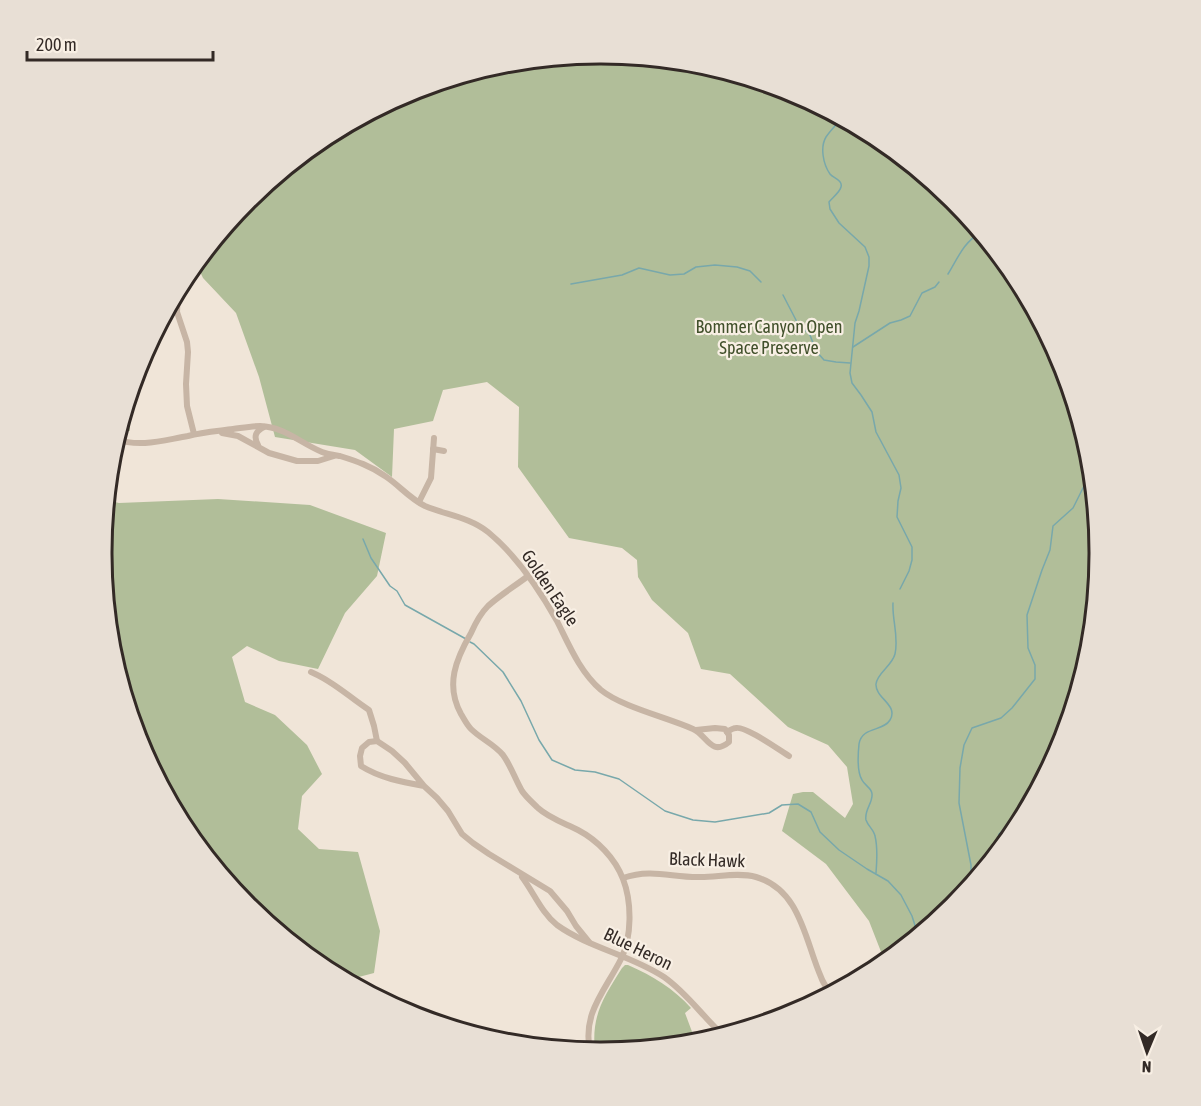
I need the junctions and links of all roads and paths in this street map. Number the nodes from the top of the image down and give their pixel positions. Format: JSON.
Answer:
{"nodes":[{"id":1,"x":177,"y":309,"type":"edge"},
{"id":2,"x":265,"y":426,"type":"junction"},
{"id":3,"x":216,"y":432,"type":"junction"},
{"id":4,"x":194,"y":434,"type":"junction"},
{"id":5,"x":434,"y":438,"type":"dead end"},
{"id":6,"x":125,"y":441,"type":"edge"},
{"id":7,"x":260,"y":448,"type":"junction"},
{"id":8,"x":433,"y":449,"type":"junction"},
{"id":9,"x":444,"y":451,"type":"dead end"},
{"id":10,"x":338,"y":456,"type":"junction"},
{"id":11,"x":419,"y":502,"type":"junction"},
{"id":12,"x":528,"y":576,"type":"junction"},
{"id":13,"x":311,"y":672,"type":"dead end"},
{"id":14,"x":696,"y":730,"type":"junction"},
{"id":15,"x":728,"y":732,"type":"junction"},
{"id":16,"x":377,"y":741,"type":"junction"},
{"id":17,"x":789,"y":756,"type":"dead end"},
{"id":18,"x":423,"y":786,"type":"junction"},
{"id":19,"x":518,"y":872,"type":"junction"},
{"id":20,"x":623,"y":878,"type":"junction"},
{"id":21,"x":589,"y":942,"type":"junction"},
{"id":22,"x":622,"y":957,"type":"junction"},
{"id":23,"x":826,"y":986,"type":"edge"},
{"id":24,"x":716,"y":1028,"type":"edge"},
{"id":25,"x":588,"y":1041,"type":"edge"}],
"edges":[{"from":1,"to":4,"type":"street"},
{"from":2,"to":3,"type":"street","name":"Golden Eagle"},
{"from":2,"to":7,"type":"street"},
{"from":2,"to":10,"type":"street","name":"Golden Eagle"},
{"from":3,"to":4,"type":"street","name":"Golden Eagle"},
{"from":3,"to":7,"type":"street","name":"Golden Eagle"},
{"from":4,"to":6,"type":"street","name":"Golden Eagle"},
{"from":5,"to":8,"type":"street"},
{"from":7,"to":10,"type":"street","name":"Golden Eagle"},
{"from":8,"to":9,"type":"street"},
{"from":8,"to":11,"type":"street"},
{"from":10,"to":11,"type":"street","name":"Golden Eagle"},
{"from":11,"to":12,"type":"street","name":"Golden Eagle"},
{"from":12,"to":14,"type":"street","name":"Golden Eagle"},
{"from":12,"to":20,"type":"street"},
{"from":13,"to":16,"type":"street"},
{"from":14,"to":15,"type":"street","name":"Golden Eagle"},
{"from":14,"to":15,"type":"street","name":"Golden Eagle"},
{"from":15,"to":17,"type":"street"},
{"from":16,"to":18,"type":"street","name":"Blue Heron"},
{"from":16,"to":18,"type":"street"},
{"from":18,"to":19,"type":"street","name":"Blue Heron"},
{"from":19,"to":21,"type":"street","name":"Blue Heron"},
{"from":19,"to":21,"type":"street","name":"Blue Heron"},
{"from":20,"to":22,"type":"street"},
{"from":20,"to":23,"type":"street","name":"Black Hawk"},
{"from":21,"to":22,"type":"street","name":"Blue Heron"},
{"from":22,"to":24,"type":"street","name":"Blue Heron"},
{"from":22,"to":25,"type":"street"}]}
